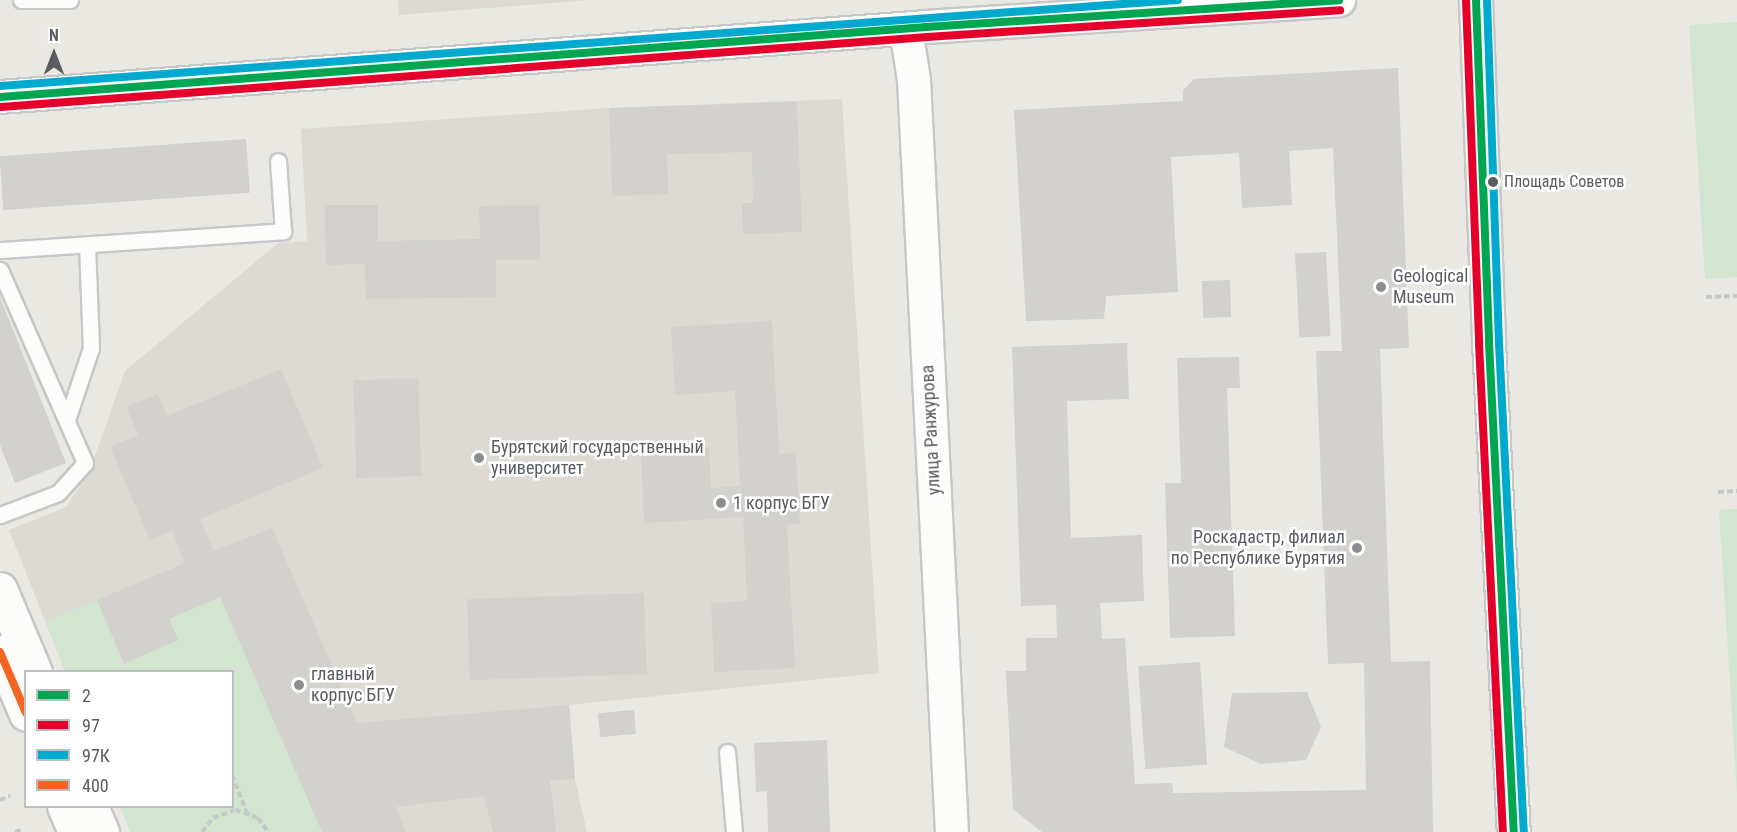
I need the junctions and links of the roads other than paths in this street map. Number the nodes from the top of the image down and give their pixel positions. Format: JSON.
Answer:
{"nodes":[{"id":1,"x":21,"y":0,"type":"edge"},
{"id":2,"x":70,"y":0,"type":"edge"},
{"id":3,"x":1339,"y":0,"type":"edge"},
{"id":4,"x":1476,"y":0,"type":"edge"},
{"id":5,"x":906,"y":29,"type":"junction"},
{"id":6,"x":0,"y":97,"type":"edge"},
{"id":7,"x":278,"y":161,"type":"dead end"},
{"id":8,"x":87,"y":244,"type":"junction"},
{"id":9,"x":0,"y":250,"type":"edge"},
{"id":10,"x":0,"y":270,"type":"edge"},
{"id":11,"x":68,"y":420,"type":"junction"},
{"id":12,"x":0,"y":515,"type":"edge"},
{"id":13,"x":0,"y":589,"type":"edge"},
{"id":14,"x":0,"y":652,"type":"edge"},
{"id":15,"x":34,"y":670,"type":"edge"},
{"id":16,"x":24,"y":709,"type":"edge"},
{"id":17,"x":727,"y":752,"type":"dead end"},
{"id":18,"x":64,"y":808,"type":"edge"},
{"id":19,"x":91,"y":808,"type":"edge"},
{"id":20,"x":75,"y":832,"type":"edge"},
{"id":21,"x":102,"y":832,"type":"edge"},
{"id":22,"x":734,"y":832,"type":"edge"},
{"id":23,"x":952,"y":832,"type":"edge"},
{"id":24,"x":1514,"y":832,"type":"edge"}],
"edges":[{"from":1,"to":2,"type":"lane"},
{"from":3,"to":5,"type":"street"},
{"from":4,"to":24,"type":"street"},
{"from":5,"to":6,"type":"street"},
{"from":5,"to":23,"type":"street","name":"улица Ранжурова"},
{"from":7,"to":8,"type":"lane"},
{"from":8,"to":9,"type":"lane"},
{"from":8,"to":11,"type":"lane"},
{"from":10,"to":11,"type":"lane"},
{"from":11,"to":12,"type":"lane"},
{"from":13,"to":15,"type":"main road"},
{"from":14,"to":16,"type":"main road"},
{"from":17,"to":22,"type":"lane"},
{"from":18,"to":20,"type":"main road"},
{"from":19,"to":21,"type":"main road"}]}
